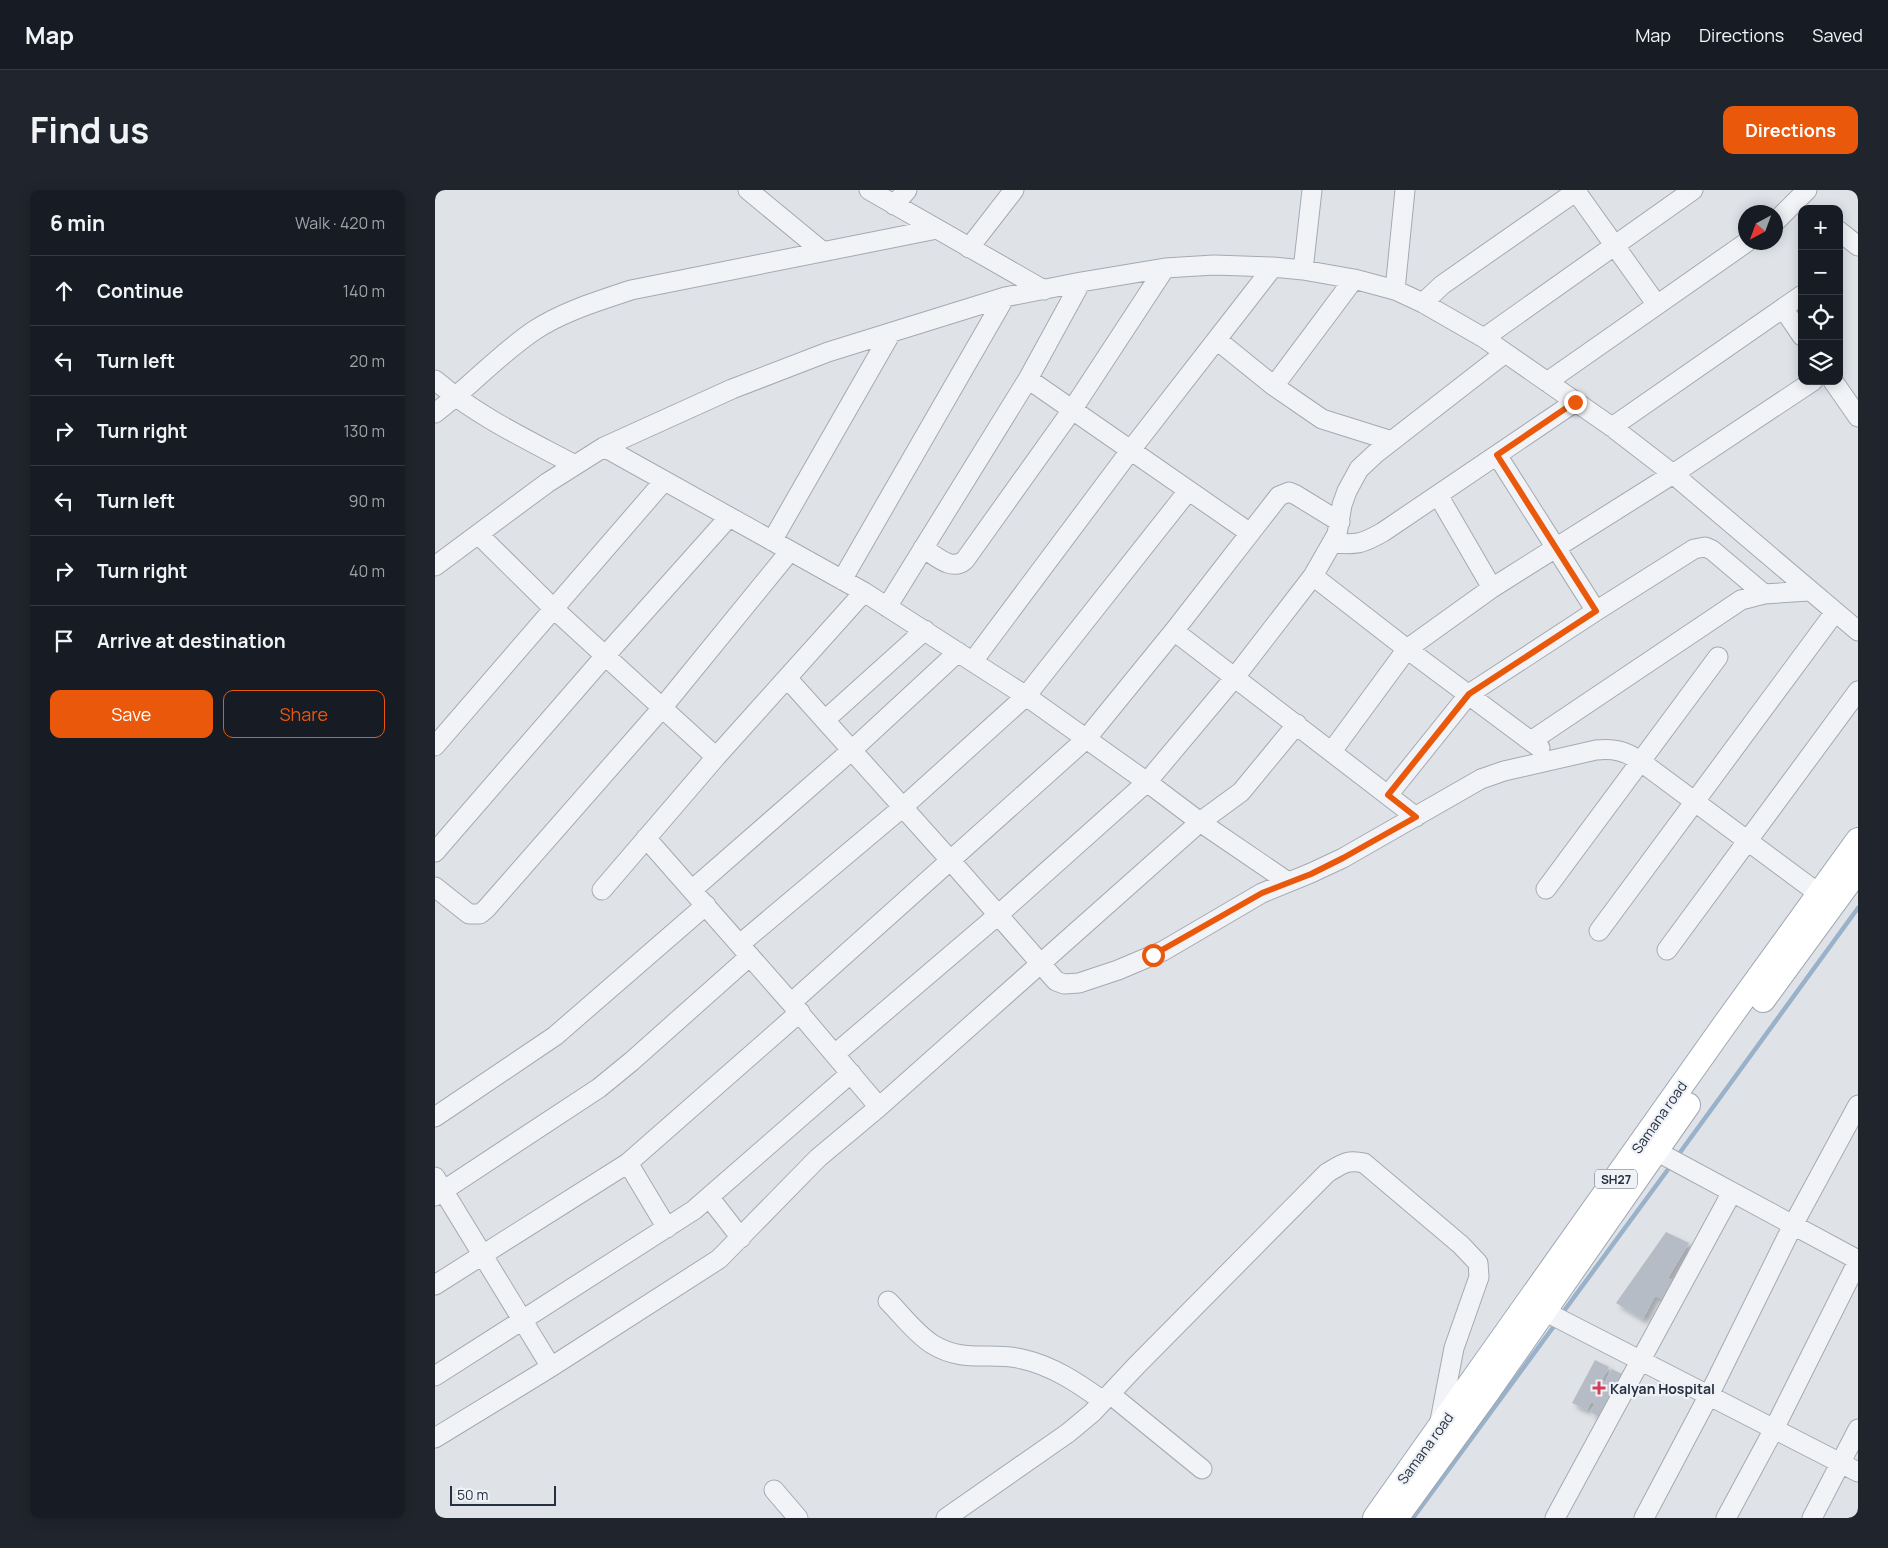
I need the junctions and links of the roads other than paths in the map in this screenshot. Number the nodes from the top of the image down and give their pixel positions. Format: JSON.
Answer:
{"nodes":[{"id":1,"x":748,"y":190,"type":"edge"},
{"id":2,"x":869,"y":190,"type":"edge"},
{"id":3,"x":907,"y":190,"type":"edge"},
{"id":4,"x":1014,"y":190,"type":"edge"},
{"id":5,"x":1312,"y":190,"type":"edge"},
{"id":6,"x":1405,"y":190,"type":"edge"},
{"id":7,"x":1576,"y":190,"type":"edge"},
{"id":8,"x":1693,"y":190,"type":"edge"},
{"id":9,"x":1805,"y":200,"type":"edge"},
{"id":10,"x":894,"y":205,"type":"junction"},
{"id":11,"x":1783,"y":216,"type":"edge"},
{"id":12,"x":937,"y":229,"type":"junction"},
{"id":13,"x":1843,"y":234,"type":"edge"},
{"id":14,"x":1615,"y":244,"type":"junction"},
{"id":15,"x":1858,"y":246,"type":"edge"},
{"id":16,"x":969,"y":248,"type":"junction"},
{"id":17,"x":1738,"y":248,"type":"edge"},
{"id":18,"x":822,"y":251,"type":"junction"},
{"id":19,"x":1273,"y":267,"type":"junction"},
{"id":20,"x":1165,"y":268,"type":"junction"},
{"id":21,"x":1303,"y":270,"type":"junction"},
{"id":22,"x":1354,"y":279,"type":"junction"},
{"id":23,"x":1081,"y":282,"type":"junction"},
{"id":24,"x":1045,"y":290,"type":"junction"},
{"id":25,"x":1395,"y":290,"type":"junction"},
{"id":26,"x":1005,"y":298,"type":"junction"},
{"id":27,"x":1798,"y":298,"type":"edge"},
{"id":28,"x":1423,"y":303,"type":"junction"},
{"id":29,"x":1657,"y":305,"type":"junction"},
{"id":30,"x":1783,"y":308,"type":"junction"},
{"id":31,"x":1798,"y":330,"type":"edge"},
{"id":32,"x":891,"y":333,"type":"junction"},
{"id":33,"x":1484,"y":338,"type":"junction"},
{"id":34,"x":1217,"y":340,"type":"junction"},
{"id":35,"x":1505,"y":353,"type":"junction"},
{"id":36,"x":1028,"y":379,"type":"junction"},
{"id":37,"x":435,"y":380,"type":"edge"},
{"id":38,"x":1547,"y":382,"type":"junction"},
{"id":39,"x":1807,"y":385,"type":"edge"},
{"id":40,"x":1836,"y":385,"type":"edge"},
{"id":41,"x":1274,"y":386,"type":"junction"},
{"id":42,"x":456,"y":398,"type":"junction"},
{"id":43,"x":1575,"y":402,"type":"junction"},
{"id":44,"x":1073,"y":410,"type":"junction"},
{"id":45,"x":435,"y":413,"type":"edge"},
{"id":46,"x":1858,"y":417,"type":"edge"},
{"id":47,"x":1612,"y":427,"type":"junction"},
{"id":48,"x":1392,"y":441,"type":"junction"},
{"id":49,"x":604,"y":447,"type":"junction"},
{"id":50,"x":1131,"y":451,"type":"junction"},
{"id":51,"x":1497,"y":455,"type":"junction"},
{"id":52,"x":575,"y":465,"type":"junction"},
{"id":53,"x":1673,"y":474,"type":"junction"},
{"id":54,"x":665,"y":481,"type":"junction"},
{"id":55,"x":1189,"y":491,"type":"junction"},
{"id":56,"x":1438,"y":495,"type":"junction"},
{"id":57,"x":729,"y":517,"type":"junction"},
{"id":58,"x":1340,"y":522,"type":"junction"},
{"id":59,"x":1250,"y":533,"type":"junction"},
{"id":60,"x":479,"y":535,"type":"junction"},
{"id":61,"x":772,"y":540,"type":"junction"},
{"id":62,"x":1333,"y":543,"type":"junction"},
{"id":63,"x":923,"y":548,"type":"junction"},
{"id":64,"x":1556,"y":548,"type":"junction"},
{"id":65,"x":790,"y":551,"type":"junction"},
{"id":66,"x":435,"y":566,"type":"edge"},
{"id":67,"x":1313,"y":576,"type":"junction"},
{"id":68,"x":843,"y":580,"type":"junction"},
{"id":69,"x":1493,"y":588,"type":"junction"},
{"id":70,"x":1809,"y":591,"type":"junction"},
{"id":71,"x":863,"y":592,"type":"junction"},
{"id":72,"x":1764,"y":594,"type":"junction"},
{"id":73,"x":887,"y":607,"type":"junction"},
{"id":74,"x":555,"y":609,"type":"junction"},
{"id":75,"x":1596,"y":611,"type":"junction"},
{"id":76,"x":1835,"y":612,"type":"junction"},
{"id":77,"x":1857,"y":627,"type":"edge"},
{"id":78,"x":925,"y":630,"type":"junction"},
{"id":79,"x":1174,"y":631,"type":"junction"},
{"id":80,"x":1407,"y":649,"type":"junction"},
{"id":81,"x":605,"y":656,"type":"junction"},
{"id":82,"x":965,"y":656,"type":"junction"},
{"id":83,"x":1718,"y":657,"type":"dead end"},
{"id":84,"x":1235,"y":677,"type":"junction"},
{"id":85,"x":787,"y":678,"type":"junction"},
{"id":86,"x":1858,"y":691,"type":"edge"},
{"id":87,"x":1469,"y":694,"type":"junction"},
{"id":88,"x":1027,"y":696,"type":"junction"},
{"id":89,"x":662,"y":708,"type":"junction"},
{"id":90,"x":825,"y":720,"type":"junction"},
{"id":91,"x":1297,"y":724,"type":"junction"},
{"id":92,"x":1087,"y":739,"type":"junction"},
{"id":93,"x":1531,"y":740,"type":"junction"},
{"id":94,"x":435,"y":746,"type":"edge"},
{"id":95,"x":852,"y":750,"type":"junction"},
{"id":96,"x":1332,"y":752,"type":"junction"},
{"id":97,"x":716,"y":757,"type":"junction"},
{"id":98,"x":1555,"y":759,"type":"junction"},
{"id":99,"x":1640,"y":761,"type":"junction"},
{"id":100,"x":1147,"y":782,"type":"junction"},
{"id":101,"x":1388,"y":795,"type":"junction"},
{"id":102,"x":1695,"y":802,"type":"junction"},
{"id":103,"x":903,"y":807,"type":"junction"},
{"id":104,"x":1416,"y":817,"type":"junction"},
{"id":105,"x":1200,"y":822,"type":"junction"},
{"id":106,"x":647,"y":838,"type":"junction"},
{"id":107,"x":1858,"y":840,"type":"edge"},
{"id":108,"x":1748,"y":841,"type":"junction"},
{"id":109,"x":435,"y":852,"type":"edge"},
{"id":110,"x":951,"y":861,"type":"junction"},
{"id":111,"x":1858,"y":870,"type":"edge"},
{"id":112,"x":1288,"y":882,"type":"junction"},
{"id":113,"x":435,"y":887,"type":"edge"},
{"id":114,"x":1546,"y":888,"type":"dead end"},
{"id":115,"x":602,"y":890,"type":"dead end"},
{"id":116,"x":692,"y":890,"type":"junction"},
{"id":117,"x":1826,"y":899,"type":"junction"},
{"id":118,"x":706,"y":905,"type":"junction"},
{"id":119,"x":999,"y":915,"type":"junction"},
{"id":120,"x":1599,"y":931,"type":"dead end"},
{"id":121,"x":745,"y":950,"type":"junction"},
{"id":122,"x":1667,"y":950,"type":"dead end"},
{"id":123,"x":1041,"y":964,"type":"junction"},
{"id":124,"x":796,"y":1007,"type":"junction"},
{"id":125,"x":1731,"y":1029,"type":"junction"},
{"id":126,"x":835,"y":1054,"type":"junction"},
{"id":127,"x":851,"y":1073,"type":"junction"},
{"id":128,"x":1858,"y":1105,"type":"edge"},
{"id":129,"x":879,"y":1107,"type":"junction"},
{"id":130,"x":435,"y":1117,"type":"edge"},
{"id":131,"x":1670,"y":1159,"type":"junction"},
{"id":132,"x":629,"y":1163,"type":"junction"},
{"id":133,"x":438,"y":1188,"type":"edge"},
{"id":134,"x":1731,"y":1192,"type":"junction"},
{"id":135,"x":709,"y":1198,"type":"junction"},
{"id":136,"x":1793,"y":1225,"type":"junction"},
{"id":137,"x":667,"y":1228,"type":"junction"},
{"id":138,"x":741,"y":1238,"type":"junction"},
{"id":139,"x":482,"y":1254,"type":"junction"},
{"id":140,"x":1858,"y":1261,"type":"edge"},
{"id":141,"x":435,"y":1284,"type":"edge"},
{"id":142,"x":888,"y":1301,"type":"dead end"},
{"id":143,"x":1551,"y":1314,"type":"junction"},
{"id":144,"x":522,"y":1320,"type":"junction"},
{"id":145,"x":1641,"y":1360,"type":"junction"},
{"id":146,"x":551,"y":1367,"type":"junction"},
{"id":147,"x":435,"y":1376,"type":"edge"},
{"id":148,"x":1709,"y":1395,"type":"junction"},
{"id":149,"x":1107,"y":1398,"type":"junction"},
{"id":150,"x":1774,"y":1429,"type":"junction"},
{"id":151,"x":1858,"y":1429,"type":"edge"},
{"id":152,"x":1438,"y":1430,"type":"junction"},
{"id":153,"x":435,"y":1438,"type":"edge"},
{"id":154,"x":1841,"y":1463,"type":"junction"},
{"id":155,"x":1202,"y":1469,"type":"dead end"},
{"id":156,"x":1858,"y":1472,"type":"edge"},
{"id":157,"x":774,"y":1490,"type":"dead end"},
{"id":158,"x":798,"y":1518,"type":"edge"},
{"id":159,"x":946,"y":1518,"type":"edge"},
{"id":160,"x":1375,"y":1518,"type":"edge"},
{"id":161,"x":1396,"y":1518,"type":"edge"},
{"id":162,"x":1555,"y":1518,"type":"edge"},
{"id":163,"x":1644,"y":1518,"type":"edge"},
{"id":164,"x":1726,"y":1518,"type":"edge"},
{"id":165,"x":1812,"y":1518,"type":"edge"}],
"edges":[{"from":1,"to":18,"type":"street"},
{"from":2,"to":10,"type":"street"},
{"from":3,"to":10,"type":"street"},
{"from":4,"to":16,"type":"street"},
{"from":5,"to":21,"type":"street"},
{"from":6,"to":25,"type":"street"},
{"from":7,"to":14,"type":"street"},
{"from":7,"to":28,"type":"street"},
{"from":8,"to":14,"type":"street"},
{"from":9,"to":11,"type":"street"},
{"from":10,"to":12,"type":"street"},
{"from":12,"to":16,"type":"street"},
{"from":12,"to":18,"type":"street"},
{"from":13,"to":15,"type":"street"},
{"from":14,"to":29,"type":"street"},
{"from":14,"to":33,"type":"street"},
{"from":16,"to":24,"type":"street"},
{"from":17,"to":29,"type":"street"},
{"from":18,"to":42,"type":"street"},
{"from":19,"to":20,"type":"street"},
{"from":19,"to":21,"type":"street"},
{"from":19,"to":34,"type":"street"},
{"from":20,"to":23,"type":"street"},
{"from":20,"to":44,"type":"street"},
{"from":21,"to":22,"type":"street"},
{"from":22,"to":25,"type":"street"},
{"from":22,"to":41,"type":"street"},
{"from":23,"to":24,"type":"street"},
{"from":23,"to":36,"type":"street"},
{"from":24,"to":26,"type":"street"},
{"from":25,"to":28,"type":"street"},
{"from":26,"to":32,"type":"street"},
{"from":26,"to":68,"type":"street"},
{"from":27,"to":30,"type":"street"},
{"from":28,"to":33,"type":"street"},
{"from":29,"to":38,"type":"street"},
{"from":30,"to":31,"type":"street"},
{"from":30,"to":47,"type":"street"},
{"from":32,"to":49,"type":"street"},
{"from":32,"to":61,"type":"street"},
{"from":33,"to":35,"type":"street"},
{"from":34,"to":41,"type":"street"},
{"from":34,"to":50,"type":"street"},
{"from":35,"to":38,"type":"street"},
{"from":35,"to":48,"type":"street"},
{"from":36,"to":44,"type":"street"},
{"from":36,"to":63,"type":"street"},
{"from":37,"to":42,"type":"street"},
{"from":38,"to":43,"type":"street"},
{"from":39,"to":53,"type":"street"},
{"from":40,"to":46,"type":"street"},
{"from":41,"to":48,"type":"street"},
{"from":42,"to":45,"type":"street"},
{"from":42,"to":52,"type":"street"},
{"from":43,"to":47,"type":"street"},
{"from":43,"to":51,"type":"street"},
{"from":44,"to":50,"type":"street"},
{"from":44,"to":63,"type":"street"},
{"from":47,"to":53,"type":"street"},
{"from":48,"to":58,"type":"street"},
{"from":49,"to":52,"type":"street"},
{"from":49,"to":54,"type":"street"},
{"from":50,"to":55,"type":"street"},
{"from":50,"to":82,"type":"street"},
{"from":51,"to":56,"type":"street"},
{"from":51,"to":64,"type":"street"},
{"from":52,"to":60,"type":"street"},
{"from":53,"to":64,"type":"street"},
{"from":53,"to":70,"type":"street"},
{"from":54,"to":57,"type":"street"},
{"from":54,"to":74,"type":"street"},
{"from":55,"to":59,"type":"street"},
{"from":55,"to":88,"type":"street"},
{"from":56,"to":62,"type":"street"},
{"from":56,"to":69,"type":"street"},
{"from":57,"to":61,"type":"street"},
{"from":57,"to":81,"type":"street"},
{"from":58,"to":59,"type":"street"},
{"from":58,"to":62,"type":"street"},
{"from":59,"to":79,"type":"street"},
{"from":60,"to":66,"type":"street"},
{"from":60,"to":74,"type":"street"},
{"from":61,"to":65,"type":"street"},
{"from":62,"to":67,"type":"street"},
{"from":63,"to":73,"type":"street"},
{"from":64,"to":69,"type":"street"},
{"from":64,"to":75,"type":"street"},
{"from":65,"to":68,"type":"street"},
{"from":65,"to":89,"type":"street"},
{"from":67,"to":80,"type":"street"},
{"from":67,"to":84,"type":"street"},
{"from":68,"to":71,"type":"street"},
{"from":69,"to":80,"type":"street"},
{"from":70,"to":72,"type":"street"},
{"from":70,"to":76,"type":"street"},
{"from":71,"to":73,"type":"street"},
{"from":71,"to":85,"type":"street"},
{"from":72,"to":75,"type":"street"},
{"from":72,"to":93,"type":"street"},
{"from":73,"to":78,"type":"street"},
{"from":74,"to":81,"type":"street"},
{"from":74,"to":94,"type":"street"},
{"from":75,"to":87,"type":"street"},
{"from":76,"to":77,"type":"street"},
{"from":76,"to":102,"type":"street"},
{"from":78,"to":82,"type":"street"},
{"from":78,"to":90,"type":"street"},
{"from":79,"to":84,"type":"street"},
{"from":79,"to":92,"type":"street"},
{"from":80,"to":87,"type":"street"},
{"from":80,"to":96,"type":"street"},
{"from":81,"to":89,"type":"street"},
{"from":81,"to":109,"type":"street"},
{"from":82,"to":88,"type":"street"},
{"from":82,"to":95,"type":"street"},
{"from":83,"to":99,"type":"street"},
{"from":84,"to":91,"type":"street"},
{"from":84,"to":100,"type":"street"},
{"from":85,"to":90,"type":"street"},
{"from":85,"to":97,"type":"street"},
{"from":86,"to":108,"type":"street"},
{"from":87,"to":93,"type":"street"},
{"from":87,"to":101,"type":"street"},
{"from":88,"to":92,"type":"street"},
{"from":88,"to":103,"type":"street"},
{"from":89,"to":97,"type":"street"},
{"from":89,"to":113,"type":"street"},
{"from":90,"to":95,"type":"street"},
{"from":91,"to":96,"type":"street"},
{"from":91,"to":105,"type":"street"},
{"from":92,"to":100,"type":"street"},
{"from":92,"to":110,"type":"street"},
{"from":93,"to":98,"type":"street"},
{"from":95,"to":103,"type":"street"},
{"from":95,"to":116,"type":"street"},
{"from":96,"to":101,"type":"street"},
{"from":97,"to":106,"type":"street"},
{"from":98,"to":99,"type":"street"},
{"from":98,"to":104,"type":"street"},
{"from":99,"to":102,"type":"street"},
{"from":99,"to":114,"type":"street"},
{"from":100,"to":105,"type":"street"},
{"from":100,"to":119,"type":"street"},
{"from":101,"to":104,"type":"street"},
{"from":102,"to":108,"type":"street"},
{"from":102,"to":120,"type":"street"},
{"from":103,"to":110,"type":"street"},
{"from":103,"to":121,"type":"street"},
{"from":104,"to":112,"type":"street"},
{"from":105,"to":112,"type":"street"},
{"from":105,"to":123,"type":"street"},
{"from":106,"to":115,"type":"street"},
{"from":106,"to":116,"type":"street"},
{"from":107,"to":117,"type":"main road","name":"Samana road","number":"SH27"},
{"from":108,"to":117,"type":"street"},
{"from":108,"to":122,"type":"street"},
{"from":110,"to":119,"type":"street"},
{"from":110,"to":124,"type":"street"},
{"from":111,"to":117,"type":"main road","name":"Samana road","number":"SH27"},
{"from":112,"to":123,"type":"street"},
{"from":116,"to":118,"type":"street"},
{"from":117,"to":125,"type":"main road","name":"Samana road","number":"SH27"},
{"from":118,"to":121,"type":"street"},
{"from":118,"to":130,"type":"street"},
{"from":119,"to":123,"type":"street"},
{"from":119,"to":126,"type":"street"},
{"from":121,"to":124,"type":"street"},
{"from":121,"to":133,"type":"street"},
{"from":123,"to":129,"type":"street"},
{"from":124,"to":126,"type":"street"},
{"from":124,"to":132,"type":"street"},
{"from":125,"to":131,"type":"main road","name":"Samana road","number":"SH27"},
{"from":125,"to":143,"type":"main road","name":"Samana road","number":"SH27"},
{"from":126,"to":127,"type":"street"},
{"from":127,"to":129,"type":"street"},
{"from":127,"to":135,"type":"street"},
{"from":128,"to":136,"type":"street"},
{"from":129,"to":138,"type":"street"},
{"from":131,"to":134,"type":"street"},
{"from":131,"to":143,"type":"main road","name":"Samana road","number":"SH27"},
{"from":132,"to":137,"type":"street"},
{"from":132,"to":139,"type":"street"},
{"from":133,"to":139,"type":"street"},
{"from":134,"to":136,"type":"street"},
{"from":134,"to":145,"type":"street"},
{"from":135,"to":137,"type":"street"},
{"from":135,"to":138,"type":"street"},
{"from":136,"to":140,"type":"street"},
{"from":136,"to":148,"type":"street"},
{"from":137,"to":144,"type":"street"},
{"from":138,"to":146,"type":"street"},
{"from":139,"to":141,"type":"street"},
{"from":139,"to":144,"type":"street"},
{"from":140,"to":150,"type":"street"},
{"from":142,"to":149,"type":"street"},
{"from":143,"to":145,"type":"street"},
{"from":143,"to":152,"type":"main road","name":"Samana road","number":"SH27"},
{"from":143,"to":161,"type":"main road","name":"Samana road","number":"SH27"},
{"from":144,"to":146,"type":"street"},
{"from":144,"to":147,"type":"street"},
{"from":145,"to":148,"type":"street"},
{"from":145,"to":162,"type":"street"},
{"from":146,"to":153,"type":"street"},
{"from":148,"to":150,"type":"street"},
{"from":148,"to":163,"type":"street"},
{"from":149,"to":152,"type":"street"},
{"from":149,"to":155,"type":"street"},
{"from":149,"to":159,"type":"street"},
{"from":150,"to":154,"type":"street"},
{"from":150,"to":164,"type":"street"},
{"from":151,"to":154,"type":"street"},
{"from":152,"to":160,"type":"main road","name":"Samana road","number":"SH27"},
{"from":154,"to":156,"type":"street"},
{"from":154,"to":165,"type":"street"},
{"from":157,"to":158,"type":"street"}]}
